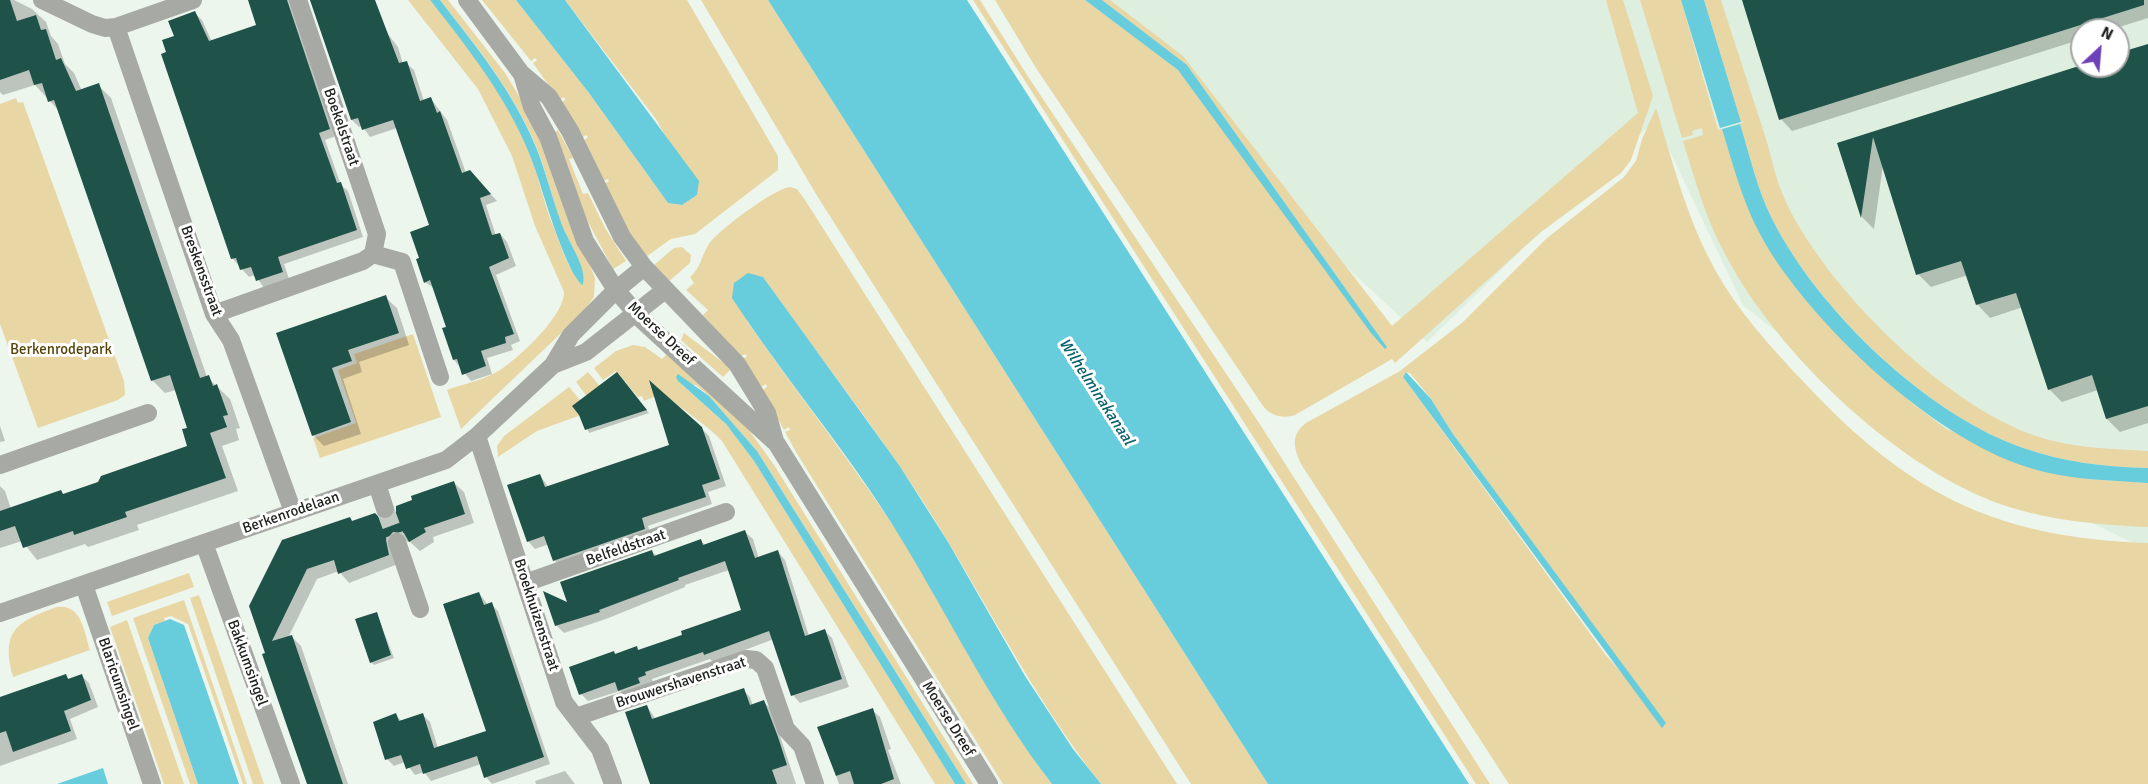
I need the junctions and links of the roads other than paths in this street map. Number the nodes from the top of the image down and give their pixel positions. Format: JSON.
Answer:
{"nodes":[{"id":1,"x":42,"y":0,"type":"edge"},
{"id":2,"x":193,"y":0,"type":"edge"},
{"id":3,"x":298,"y":0,"type":"edge"},
{"id":4,"x":467,"y":0,"type":"edge"},
{"id":5,"x":116,"y":27,"type":"junction"},
{"id":6,"x":521,"y":73,"type":"junction"},
{"id":7,"x":373,"y":254,"type":"junction"},
{"id":8,"x":644,"y":267,"type":"junction"},
{"id":9,"x":615,"y":290,"type":"junction"},
{"id":10,"x":665,"y":290,"type":"junction"},
{"id":11,"x":636,"y":313,"type":"junction"},
{"id":12,"x":214,"y":314,"type":"junction"},
{"id":13,"x":553,"y":365,"type":"junction"},
{"id":14,"x":440,"y":377,"type":"dead end"},
{"id":15,"x":148,"y":413,"type":"dead end"},
{"id":16,"x":477,"y":436,"type":"junction"},
{"id":17,"x":775,"y":441,"type":"junction"},
{"id":18,"x":0,"y":465,"type":"edge"},
{"id":19,"x":377,"y":484,"type":"junction"},
{"id":20,"x":385,"y":509,"type":"tunnel mouth"},
{"id":21,"x":293,"y":512,"type":"junction"},
{"id":22,"x":726,"y":513,"type":"dead end"},
{"id":23,"x":397,"y":542,"type":"tunnel mouth"},
{"id":24,"x":204,"y":543,"type":"junction"},
{"id":25,"x":525,"y":583,"type":"junction"},
{"id":26,"x":84,"y":585,"type":"junction"},
{"id":27,"x":420,"y":609,"type":"dead end"},
{"id":28,"x":0,"y":613,"type":"edge"},
{"id":29,"x":576,"y":717,"type":"junction"},
{"id":30,"x":152,"y":784,"type":"edge"},
{"id":31,"x":291,"y":784,"type":"edge"},
{"id":32,"x":612,"y":784,"type":"edge"},
{"id":33,"x":815,"y":784,"type":"edge"},
{"id":34,"x":989,"y":784,"type":"edge"}],
"edges":[{"from":1,"to":5,"type":"street"},
{"from":2,"to":5,"type":"street"},
{"from":3,"to":7,"type":"street","name":"Boekelstraat"},
{"from":4,"to":6,"type":"street","name":"Moerse Dreef"},
{"from":5,"to":12,"type":"street","name":"Breskensstraat"},
{"from":6,"to":8,"type":"street","name":"Moerse Dreef"},
{"from":6,"to":9,"type":"street","name":"Moerse Dreef"},
{"from":7,"to":12,"type":"street"},
{"from":7,"to":14,"type":"street"},
{"from":8,"to":9,"type":"street","name":"Berkenrodelaan"},
{"from":8,"to":10,"type":"street","name":"Moerse Dreef"},
{"from":9,"to":11,"type":"street","name":"Moerse Dreef"},
{"from":9,"to":13,"type":"street","name":"Berkenrodelaan"},
{"from":10,"to":11,"type":"street","name":"Berkenrodelaan"},
{"from":10,"to":17,"type":"street","name":"Moerse Dreef"},
{"from":11,"to":13,"type":"street","name":"Berkenrodelaan"},
{"from":11,"to":17,"type":"street","name":"Moerse Dreef"},
{"from":12,"to":21,"type":"street","name":"Breskensstraat"},
{"from":13,"to":16,"type":"street","name":"Berkenrodelaan"},
{"from":15,"to":18,"type":"street"},
{"from":16,"to":19,"type":"street","name":"Berkenrodelaan"},
{"from":16,"to":25,"type":"street","name":"Broekhuizenstraat"},
{"from":17,"to":34,"type":"street","name":"Moerse Dreef"},
{"from":19,"to":20,"type":"street"},
{"from":19,"to":21,"type":"street","name":"Berkenrodelaan"},
{"from":21,"to":24,"type":"street","name":"Berkenrodelaan"},
{"from":22,"to":25,"type":"street","name":"Belfeldstraat"},
{"from":23,"to":27,"type":"street"},
{"from":24,"to":26,"type":"street","name":"Berkenrodelaan"},
{"from":24,"to":31,"type":"street","name":"Bakkumsingel"},
{"from":25,"to":29,"type":"street","name":"Broekhuizenstraat"},
{"from":26,"to":28,"type":"street","name":"Berkenrodelaan"},
{"from":26,"to":30,"type":"street","name":"Blaricumsingel"},
{"from":29,"to":32,"type":"street","name":"Broekhuizenstraat"},
{"from":29,"to":33,"type":"street","name":"Brouwershavenstraat"}]}
